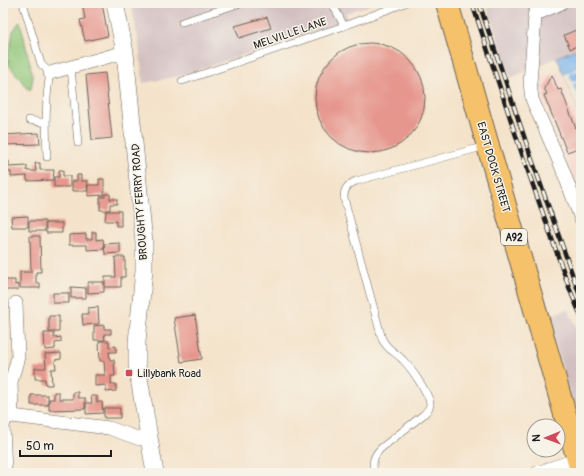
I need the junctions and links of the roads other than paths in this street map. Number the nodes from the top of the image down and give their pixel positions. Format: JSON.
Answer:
{"nodes":[{"id":1,"x":23,"y":3,"type":"edge"},
{"id":2,"x":115,"y":3,"type":"edge"},
{"id":3,"x":241,"y":3,"type":"edge"},
{"id":4,"x":332,"y":3,"type":"edge"},
{"id":5,"x":405,"y":3,"type":"edge"},
{"id":6,"x":447,"y":3,"type":"edge"},
{"id":7,"x":561,"y":3,"type":"edge"},
{"id":8,"x":535,"y":9,"type":"edge"},
{"id":9,"x":182,"y":22,"type":"dead end"},
{"id":10,"x":344,"y":26,"type":"junction"},
{"id":11,"x":125,"y":54,"type":"junction"},
{"id":12,"x":71,"y":68,"type":"junction"},
{"id":13,"x":50,"y":73,"type":"junction"},
{"id":14,"x":182,"y":81,"type":"dead end"},
{"id":15,"x":29,"y":120,"type":"dead end"},
{"id":16,"x":46,"y":123,"type":"junction"},
{"id":17,"x":78,"y":143,"type":"dead end"},
{"id":18,"x":488,"y":146,"type":"junction"},
{"id":19,"x":48,"y":157,"type":"dead end"},
{"id":20,"x":581,"y":219,"type":"edge"},
{"id":21,"x":16,"y":303,"type":"dead end"},
{"id":22,"x":12,"y":416,"type":"junction"},
{"id":23,"x":149,"y":439,"type":"junction"},
{"id":24,"x":579,"y":465,"type":"edge"},
{"id":25,"x":5,"y":473,"type":"edge"},
{"id":26,"x":155,"y":473,"type":"edge"},
{"id":27,"x":374,"y":473,"type":"edge"},
{"id":28,"x":537,"y":473,"type":"edge"}],
"edges":[{"from":1,"to":13,"type":"lane"},
{"from":2,"to":11,"type":"street","name":"BROUGHTY FERRY ROAD"},
{"from":3,"to":9,"type":"lane"},
{"from":4,"to":10,"type":"lane"},
{"from":5,"to":10,"type":"lane","name":"MELVILLE LANE"},
{"from":6,"to":18,"type":"highway","name":"EAST DOCK STREET","number":"A92"},
{"from":7,"to":8,"type":"street"},
{"from":8,"to":20,"type":"street"},
{"from":10,"to":14,"type":"lane","name":"MELVILLE LANE"},
{"from":11,"to":12,"type":"street"},
{"from":11,"to":23,"type":"street","name":"BROUGHTY FERRY ROAD"},
{"from":12,"to":13,"type":"street"},
{"from":12,"to":17,"type":"lane"},
{"from":13,"to":16,"type":"lane"},
{"from":15,"to":16,"type":"lane"},
{"from":16,"to":19,"type":"lane"},
{"from":18,"to":24,"type":"highway","name":"EAST DOCK STREET","number":"A92"},
{"from":18,"to":27,"type":"lane"},
{"from":21,"to":22,"type":"street"},
{"from":22,"to":23,"type":"street"},
{"from":22,"to":25,"type":"street"},
{"from":23,"to":26,"type":"street","name":"BROUGHTY FERRY ROAD"},
{"from":24,"to":28,"type":"street"}]}
